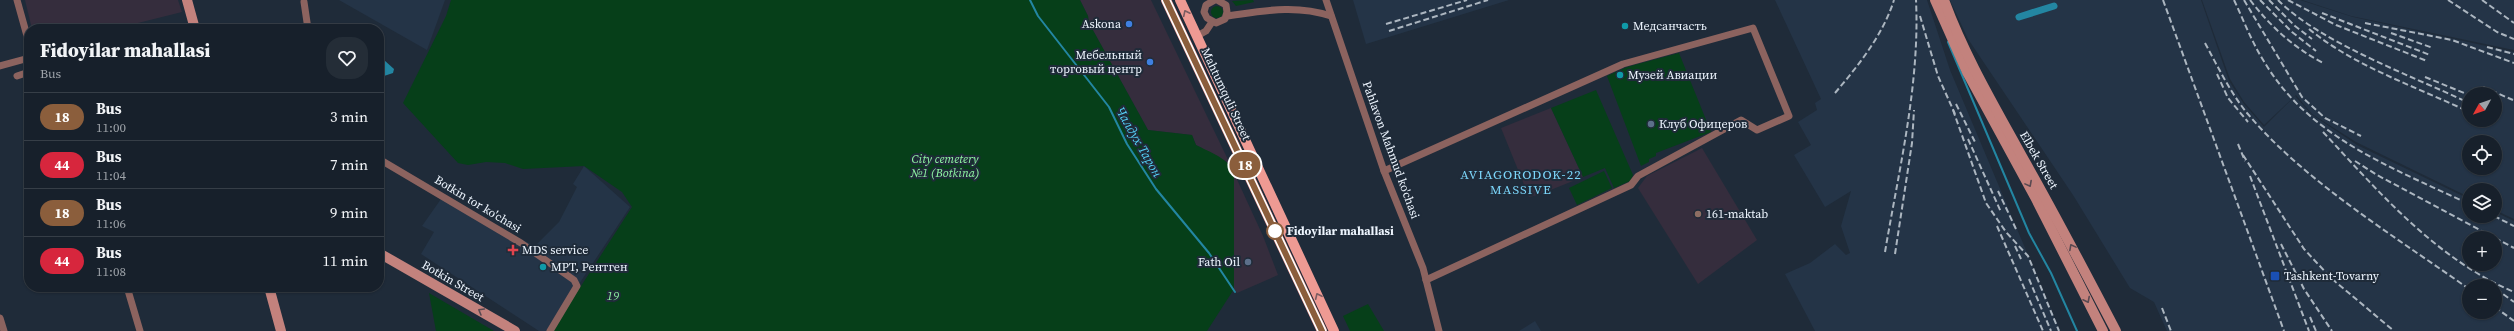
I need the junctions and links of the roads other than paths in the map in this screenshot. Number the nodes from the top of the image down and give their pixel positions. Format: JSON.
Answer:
{"nodes":[{"id":1,"x":17,"y":0,"type":"edge"},
{"id":2,"x":187,"y":0,"type":"edge"},
{"id":3,"x":192,"y":0,"type":"edge"},
{"id":4,"x":1166,"y":0,"type":"edge"},
{"id":5,"x":1180,"y":0,"type":"edge"},
{"id":6,"x":1216,"y":0,"type":"edge"},
{"id":7,"x":1326,"y":0,"type":"edge"},
{"id":8,"x":1935,"y":0,"type":"edge"},
{"id":9,"x":1944,"y":0,"type":"edge"},
{"id":10,"x":304,"y":2,"type":"dead end"},
{"id":11,"x":1226,"y":16,"type":"junction"},
{"id":12,"x":1331,"y":16,"type":"junction"},
{"id":13,"x":1212,"y":22,"type":"junction"},
{"id":14,"x":194,"y":24,"type":"edge"},
{"id":15,"x":198,"y":24,"type":"edge"},
{"id":16,"x":307,"y":24,"type":"edge"},
{"id":17,"x":24,"y":25,"type":"edge"},
{"id":18,"x":1197,"y":36,"type":"junction"},
{"id":19,"x":24,"y":59,"type":"edge"},
{"id":20,"x":0,"y":66,"type":"edge"},
{"id":21,"x":24,"y":74,"type":"edge"},
{"id":22,"x":17,"y":76,"type":"dead end"},
{"id":23,"x":384,"y":162,"type":"edge"},
{"id":24,"x":1384,"y":170,"type":"junction"},
{"id":25,"x":384,"y":257,"type":"edge"},
{"id":26,"x":1426,"y":280,"type":"junction"},
{"id":27,"x":128,"y":292,"type":"edge"},
{"id":28,"x":270,"y":292,"type":"edge"},
{"id":29,"x":0,"y":318,"type":"edge"},
{"id":30,"x":4,"y":331,"type":"edge"},
{"id":31,"x":140,"y":331,"type":"edge"},
{"id":32,"x":281,"y":331,"type":"edge"},
{"id":33,"x":515,"y":331,"type":"edge"},
{"id":34,"x":550,"y":331,"type":"edge"},
{"id":35,"x":1322,"y":331,"type":"edge"},
{"id":36,"x":1334,"y":331,"type":"edge"},
{"id":37,"x":1439,"y":331,"type":"edge"},
{"id":38,"x":2103,"y":331,"type":"edge"},
{"id":39,"x":2116,"y":331,"type":"edge"}],
"edges":[{"from":1,"to":17,"type":"street"},
{"from":2,"to":14,"type":"main road"},
{"from":3,"to":15,"type":"main road"},
{"from":4,"to":35,"type":"main road","name":"Mahtumquli Street"},
{"from":18,"to":5,"type":"main road","name":"Mahtumquli Street","one_way":true},
{"from":6,"to":11,"type":"street"},
{"from":6,"to":13,"type":"street"},
{"from":7,"to":12,"type":"street","name":"Pahlavon Mahmud ko'chasi"},
{"from":8,"to":38,"type":"main road","name":"Elbek Street","one_way":true},
{"from":39,"to":9,"type":"main road","name":"Elbek Street","one_way":true},
{"from":10,"to":16,"type":"street"},
{"from":11,"to":12,"type":"street"},
{"from":11,"to":13,"type":"street"},
{"from":12,"to":24,"type":"street","name":"Pahlavon Mahmud ko'chasi"},
{"from":13,"to":18,"type":"street"},
{"from":36,"to":18,"type":"main road","name":"Mahtumquli Street","one_way":true},
{"from":19,"to":20,"type":"street"},
{"from":21,"to":22,"type":"street"},
{"from":23,"to":34,"type":"street","name":"Botkin tor ko'chasi"},
{"from":24,"to":26,"type":"street","name":"Pahlavon Mahmud ko'chasi"},
{"from":24,"to":26,"type":"street"},
{"from":33,"to":25,"type":"main road","name":"Botkin Street","one_way":true},
{"from":26,"to":37,"type":"street","name":"Pahlavon Mahmud ko'chasi"},
{"from":27,"to":31,"type":"street"},
{"from":28,"to":32,"type":"main road"},
{"from":29,"to":30,"type":"street"}]}
